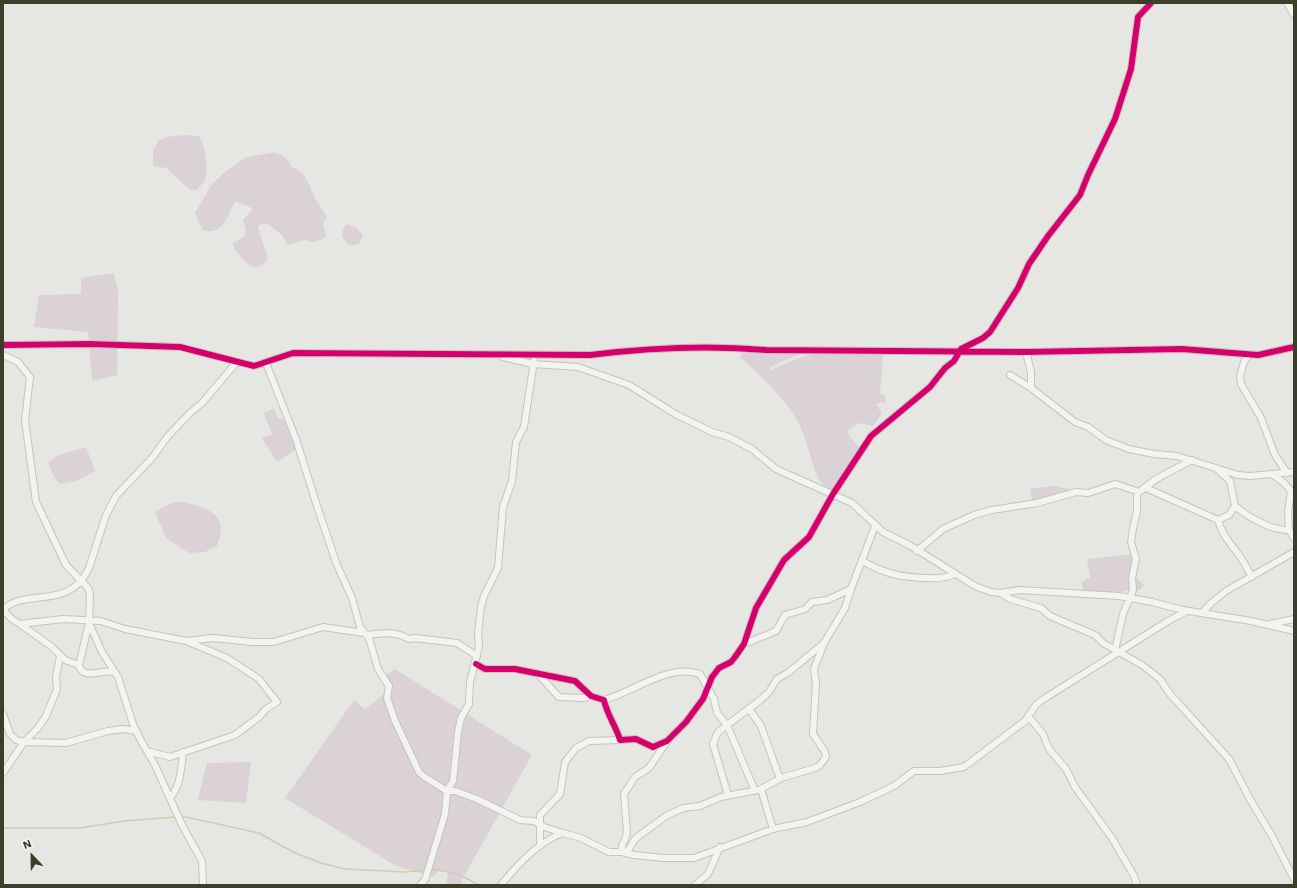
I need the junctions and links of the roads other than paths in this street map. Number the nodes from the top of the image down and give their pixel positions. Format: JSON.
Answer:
{"nodes":[{"id":1,"x":1152,"y":3,"type":"edge"},
{"id":2,"x":1287,"y":3,"type":"edge"},
{"id":3,"x":1294,"y":15,"type":"edge"},
{"id":4,"x":3,"y":345,"type":"edge"},
{"id":5,"x":1294,"y":346,"type":"edge"},
{"id":6,"x":960,"y":351,"type":"junction"},
{"id":7,"x":1026,"y":352,"type":"junction"},
{"id":8,"x":1249,"y":354,"type":"junction"},
{"id":9,"x":3,"y":355,"type":"edge"},
{"id":10,"x":502,"y":355,"type":"junction"},
{"id":11,"x":534,"y":355,"type":"junction"},
{"id":12,"x":266,"y":362,"type":"junction"},
{"id":13,"x":236,"y":363,"type":"junction"},
{"id":14,"x":533,"y":364,"type":"junction"},
{"id":15,"x":1010,"y":375,"type":"dead end"},
{"id":16,"x":1031,"y":388,"type":"junction"},
{"id":17,"x":1192,"y":460,"type":"junction"},
{"id":18,"x":1216,"y":468,"type":"junction"},
{"id":19,"x":1291,"y":472,"type":"edge"},
{"id":20,"x":1272,"y":474,"type":"junction"},
{"id":21,"x":1146,"y":488,"type":"junction"},
{"id":22,"x":1137,"y":492,"type":"junction"},
{"id":23,"x":1293,"y":493,"type":"edge"},
{"id":24,"x":832,"y":494,"type":"junction"},
{"id":25,"x":1235,"y":506,"type":"junction"},
{"id":26,"x":1218,"y":520,"type":"junction"},
{"id":27,"x":875,"y":526,"type":"junction"},
{"id":28,"x":1289,"y":530,"type":"junction"},
{"id":29,"x":1294,"y":538,"type":"edge"},
{"id":30,"x":917,"y":551,"type":"junction"},
{"id":31,"x":1294,"y":552,"type":"edge"},
{"id":32,"x":862,"y":560,"type":"junction"},
{"id":33,"x":954,"y":574,"type":"junction"},
{"id":34,"x":1252,"y":577,"type":"junction"},
{"id":35,"x":80,"y":580,"type":"junction"},
{"id":36,"x":851,"y":589,"type":"junction"},
{"id":37,"x":1001,"y":593,"type":"junction"},
{"id":38,"x":1130,"y":598,"type":"junction"},
{"id":39,"x":3,"y":610,"type":"edge"},
{"id":40,"x":1189,"y":610,"type":"junction"},
{"id":41,"x":1202,"y":613,"type":"junction"},
{"id":42,"x":1294,"y":619,"type":"edge"},
{"id":43,"x":89,"y":622,"type":"junction"},
{"id":44,"x":20,"y":624,"type":"junction"},
{"id":45,"x":1268,"y":625,"type":"junction"},
{"id":46,"x":1294,"y":631,"type":"edge"},
{"id":47,"x":365,"y":634,"type":"junction"},
{"id":48,"x":186,"y":641,"type":"junction"},
{"id":49,"x":824,"y":643,"type":"junction"},
{"id":50,"x":744,"y":644,"type":"junction"},
{"id":51,"x":1117,"y":651,"type":"junction"},
{"id":52,"x":60,"y":656,"type":"junction"},
{"id":53,"x":477,"y":656,"type":"junction"},
{"id":54,"x":476,"y":664,"type":"junction"},
{"id":55,"x":79,"y":665,"type":"junction"},
{"id":56,"x":114,"y":672,"type":"junction"},
{"id":57,"x":539,"y":675,"type":"junction"},
{"id":58,"x":708,"y":688,"type":"junction"},
{"id":59,"x":591,"y":696,"type":"junction"},
{"id":60,"x":604,"y":700,"type":"junction"},
{"id":61,"x":749,"y":709,"type":"junction"},
{"id":62,"x":3,"y":714,"type":"edge"},
{"id":63,"x":1028,"y":716,"type":"junction"},
{"id":64,"x":727,"y":725,"type":"junction"},
{"id":65,"x":136,"y":731,"type":"junction"},
{"id":66,"x":3,"y":732,"type":"edge"},
{"id":67,"x":10,"y":734,"type":"junction"},
{"id":68,"x":620,"y":740,"type":"junction"},
{"id":69,"x":667,"y":741,"type":"junction"},
{"id":70,"x":24,"y":742,"type":"junction"},
{"id":71,"x":147,"y":751,"type":"junction"},
{"id":72,"x":183,"y":752,"type":"junction"},
{"id":73,"x":3,"y":773,"type":"edge"},
{"id":74,"x":780,"y":779,"type":"junction"},
{"id":75,"x":758,"y":790,"type":"junction"},
{"id":76,"x":447,"y":791,"type":"junction"},
{"id":77,"x":728,"y":795,"type":"junction"},
{"id":78,"x":170,"y":798,"type":"junction"},
{"id":79,"x":539,"y":823,"type":"junction"},
{"id":80,"x":773,"y":830,"type":"junction"},
{"id":81,"x":563,"y":833,"type":"junction"},
{"id":82,"x":540,"y":846,"type":"junction"},
{"id":83,"x":720,"y":847,"type":"junction"},
{"id":84,"x":624,"y":852,"type":"junction"},
{"id":85,"x":1294,"y":879,"type":"edge"},
{"id":86,"x":204,"y":885,"type":"edge"},
{"id":87,"x":420,"y":885,"type":"edge"},
{"id":88,"x":501,"y":885,"type":"edge"},
{"id":89,"x":695,"y":885,"type":"edge"},
{"id":90,"x":1137,"y":885,"type":"edge"}],
"edges":[{"from":1,"to":6,"type":"street"},
{"from":2,"to":3,"type":"street"},
{"from":4,"to":13,"type":"street"},
{"from":5,"to":8,"type":"street"},
{"from":6,"to":7,"type":"street"},
{"from":6,"to":11,"type":"street"},
{"from":6,"to":24,"type":"street"},
{"from":7,"to":8,"type":"street"},
{"from":7,"to":16,"type":"street"},
{"from":8,"to":19,"type":"street"},
{"from":9,"to":35,"type":"street"},
{"from":10,"to":11,"type":"street"},
{"from":10,"to":12,"type":"street"},
{"from":10,"to":14,"type":"street"},
{"from":11,"to":14,"type":"street"},
{"from":12,"to":13,"type":"street"},
{"from":12,"to":47,"type":"street"},
{"from":13,"to":35,"type":"street"},
{"from":14,"to":24,"type":"street"},
{"from":14,"to":53,"type":"street"},
{"from":15,"to":16,"type":"street"},
{"from":16,"to":17,"type":"street"},
{"from":17,"to":18,"type":"street"},
{"from":17,"to":21,"type":"street"},
{"from":18,"to":20,"type":"street"},
{"from":18,"to":25,"type":"street"},
{"from":19,"to":20,"type":"street"},
{"from":20,"to":23,"type":"street"},
{"from":21,"to":22,"type":"street"},
{"from":21,"to":26,"type":"street"},
{"from":22,"to":30,"type":"street"},
{"from":22,"to":38,"type":"street"},
{"from":23,"to":28,"type":"street"},
{"from":24,"to":27,"type":"street"},
{"from":24,"to":50,"type":"street"},
{"from":25,"to":26,"type":"street"},
{"from":25,"to":28,"type":"street"},
{"from":26,"to":34,"type":"street"},
{"from":27,"to":30,"type":"street"},
{"from":27,"to":32,"type":"street"},
{"from":28,"to":29,"type":"street"},
{"from":30,"to":33,"type":"street"},
{"from":31,"to":34,"type":"street"},
{"from":32,"to":33,"type":"street"},
{"from":32,"to":36,"type":"street"},
{"from":33,"to":37,"type":"street"},
{"from":34,"to":41,"type":"street"},
{"from":35,"to":39,"type":"street"},
{"from":35,"to":43,"type":"street"},
{"from":36,"to":49,"type":"street"},
{"from":36,"to":50,"type":"street"},
{"from":37,"to":38,"type":"street"},
{"from":37,"to":51,"type":"street"},
{"from":38,"to":40,"type":"street"},
{"from":38,"to":51,"type":"street"},
{"from":39,"to":44,"type":"street"},
{"from":40,"to":41,"type":"street"},
{"from":40,"to":51,"type":"street"},
{"from":41,"to":45,"type":"street"},
{"from":42,"to":45,"type":"street"},
{"from":43,"to":44,"type":"street"},
{"from":43,"to":48,"type":"street"},
{"from":43,"to":55,"type":"street"},
{"from":43,"to":56,"type":"street"},
{"from":44,"to":52,"type":"street"},
{"from":45,"to":46,"type":"street"},
{"from":47,"to":48,"type":"street"},
{"from":47,"to":53,"type":"street"},
{"from":47,"to":76,"type":"street"},
{"from":48,"to":72,"type":"street"},
{"from":49,"to":61,"type":"street"},
{"from":49,"to":74,"type":"street"},
{"from":50,"to":58,"type":"street"},
{"from":51,"to":63,"type":"street"},
{"from":51,"to":85,"type":"street"},
{"from":52,"to":55,"type":"street"},
{"from":52,"to":70,"type":"street"},
{"from":53,"to":54,"type":"street"},
{"from":54,"to":57,"type":"street"},
{"from":54,"to":76,"type":"street"},
{"from":55,"to":56,"type":"street"},
{"from":56,"to":65,"type":"street"},
{"from":57,"to":59,"type":"street"},
{"from":57,"to":59,"type":"street"},
{"from":58,"to":60,"type":"street"},
{"from":58,"to":64,"type":"street"},
{"from":58,"to":69,"type":"street"},
{"from":59,"to":60,"type":"street"},
{"from":60,"to":68,"type":"street"},
{"from":61,"to":64,"type":"street"},
{"from":61,"to":74,"type":"street"},
{"from":62,"to":67,"type":"street"},
{"from":63,"to":80,"type":"street"},
{"from":63,"to":90,"type":"street"},
{"from":64,"to":75,"type":"street"},
{"from":64,"to":77,"type":"street"},
{"from":65,"to":70,"type":"street"},
{"from":65,"to":71,"type":"street"},
{"from":66,"to":67,"type":"street"},
{"from":67,"to":70,"type":"street"},
{"from":68,"to":69,"type":"street"},
{"from":68,"to":79,"type":"street"},
{"from":69,"to":84,"type":"street"},
{"from":70,"to":73,"type":"street"},
{"from":71,"to":72,"type":"street"},
{"from":71,"to":78,"type":"street"},
{"from":72,"to":78,"type":"street"},
{"from":74,"to":75,"type":"street"},
{"from":75,"to":77,"type":"street"},
{"from":75,"to":80,"type":"street"},
{"from":76,"to":79,"type":"street"},
{"from":76,"to":87,"type":"street"},
{"from":77,"to":84,"type":"street"},
{"from":78,"to":86,"type":"street"},
{"from":79,"to":81,"type":"street"},
{"from":79,"to":82,"type":"street"},
{"from":80,"to":83,"type":"street"},
{"from":81,"to":82,"type":"street"},
{"from":81,"to":84,"type":"street"},
{"from":82,"to":88,"type":"street"},
{"from":83,"to":84,"type":"street"},
{"from":83,"to":89,"type":"street"}]}
